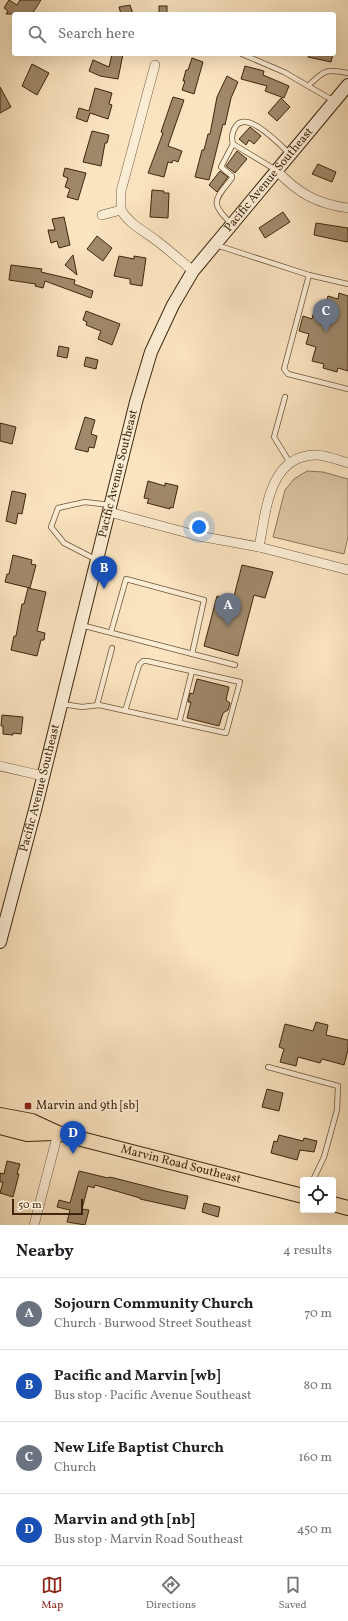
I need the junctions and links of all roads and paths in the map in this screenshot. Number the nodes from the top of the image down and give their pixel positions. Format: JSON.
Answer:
{"nodes":[{"id":1,"x":247,"y":56,"type":"edge"},
{"id":2,"x":155,"y":65,"type":"dead end"},
{"id":3,"x":348,"y":73,"type":"edge"},
{"id":4,"x":348,"y":85,"type":"edge"},
{"id":5,"x":308,"y":86,"type":"junction"},
{"id":6,"x":334,"y":101,"type":"junction"},
{"id":7,"x":233,"y":144,"type":"junction"},
{"id":8,"x":290,"y":154,"type":"junction"},
{"id":9,"x":276,"y":170,"type":"junction"},
{"id":10,"x":348,"y":208,"type":"edge"},
{"id":11,"x":121,"y":210,"type":"junction"},
{"id":12,"x":102,"y":215,"type":"dead end"},
{"id":13,"x":231,"y":224,"type":"junction"},
{"id":14,"x":214,"y":244,"type":"junction"},
{"id":15,"x":193,"y":271,"type":"junction"},
{"id":16,"x":309,"y":274,"type":"junction"},
{"id":17,"x":348,"y":284,"type":"edge"},
{"id":18,"x":348,"y":389,"type":"edge"},
{"id":19,"x":285,"y":397,"type":"dead end"},
{"id":20,"x":290,"y":463,"type":"junction"},
{"id":21,"x":348,"y":463,"type":"edge"},
{"id":22,"x":109,"y":508,"type":"junction"},
{"id":23,"x":259,"y":547,"type":"junction"},
{"id":24,"x":97,"y":560,"type":"junction"},
{"id":25,"x":348,"y":570,"type":"edge"},
{"id":26,"x":81,"y":625,"type":"junction"},
{"id":27,"x":111,"y":632,"type":"junction"},
{"id":28,"x":112,"y":648,"type":"dead end"},
{"id":29,"x":192,"y":654,"type":"junction"},
{"id":30,"x":234,"y":665,"type":"dead end"},
{"id":31,"x":192,"y":671,"type":"junction"},
{"id":32,"x":62,"y":704,"type":"junction"},
{"id":33,"x":97,"y":705,"type":"junction"},
{"id":34,"x":125,"y":711,"type":"junction"},
{"id":35,"x":179,"y":723,"type":"junction"},
{"id":36,"x":0,"y":766,"type":"edge"},
{"id":37,"x":43,"y":776,"type":"junction"},
{"id":38,"x":0,"y":942,"type":"edge"},
{"id":39,"x":268,"y":1067,"type":"dead end"},
{"id":40,"x":0,"y":1115,"type":"edge"},
{"id":41,"x":0,"y":1127,"type":"edge"},
{"id":42,"x":58,"y":1133,"type":"junction"},
{"id":43,"x":314,"y":1177,"type":"edge"},
{"id":44,"x":300,"y":1195,"type":"edge"},
{"id":45,"x":336,"y":1205,"type":"edge"},
{"id":46,"x":348,"y":1208,"type":"edge"},
{"id":47,"x":34,"y":1225,"type":"edge"}],
"edges":[{"from":1,"to":5,"type":"lane"},
{"from":2,"to":11,"type":"street"},
{"from":3,"to":5,"type":"lane"},
{"from":4,"to":6,"type":"main road","name":"Pacific Avenue Southeast"},
{"from":5,"to":6,"type":"lane"},
{"from":6,"to":8,"type":"main road","name":"Pacific Avenue Southeast"},
{"from":7,"to":8,"type":"lane"},
{"from":7,"to":9,"type":"lane"},
{"from":7,"to":13,"type":"lane"},
{"from":8,"to":9,"type":"main road","name":"Pacific Avenue Southeast"},
{"from":9,"to":10,"type":"street"},
{"from":9,"to":13,"type":"main road","name":"Pacific Avenue Southeast"},
{"from":11,"to":12,"type":"street"},
{"from":11,"to":15,"type":"street"},
{"from":13,"to":14,"type":"main road","name":"Pacific Avenue Southeast"},
{"from":14,"to":15,"type":"main road","name":"Pacific Avenue Southeast"},
{"from":14,"to":16,"type":"lane"},
{"from":15,"to":22,"type":"main road","name":"Pacific Avenue Southeast"},
{"from":16,"to":17,"type":"lane"},
{"from":16,"to":18,"type":"lane"},
{"from":19,"to":20,"type":"lane"},
{"from":20,"to":21,"type":"street"},
{"from":20,"to":23,"type":"street"},
{"from":22,"to":23,"type":"street"},
{"from":22,"to":24,"type":"main road","name":"Pacific Avenue Southeast"},
{"from":22,"to":24,"type":"lane"},
{"from":23,"to":25,"type":"street"},
{"from":24,"to":26,"type":"main road","name":"Pacific Avenue Southeast"},
{"from":26,"to":27,"type":"lane"},
{"from":26,"to":32,"type":"main road","name":"Pacific Avenue Southeast"},
{"from":27,"to":29,"type":"lane"},
{"from":27,"to":29,"type":"lane"},
{"from":28,"to":33,"type":"lane"},
{"from":29,"to":30,"type":"lane"},
{"from":31,"to":34,"type":"lane"},
{"from":31,"to":35,"type":"lane"},
{"from":31,"to":35,"type":"lane"},
{"from":32,"to":33,"type":"lane"},
{"from":32,"to":37,"type":"main road","name":"Pacific Avenue Southeast"},
{"from":33,"to":34,"type":"lane"},
{"from":34,"to":35,"type":"lane"},
{"from":36,"to":37,"type":"street"},
{"from":37,"to":38,"type":"main road","name":"Pacific Avenue Southeast"},
{"from":39,"to":43,"type":"lane"},
{"from":40,"to":42,"type":"main road","name":"Marvin Road Southeast"},
{"from":41,"to":42,"type":"main road","name":"Marvin Road Southeast"},
{"from":42,"to":44,"type":"main road","name":"Marvin Road Southeast"},
{"from":42,"to":47,"type":"street"},
{"from":45,"to":46,"type":"main road"}]}
